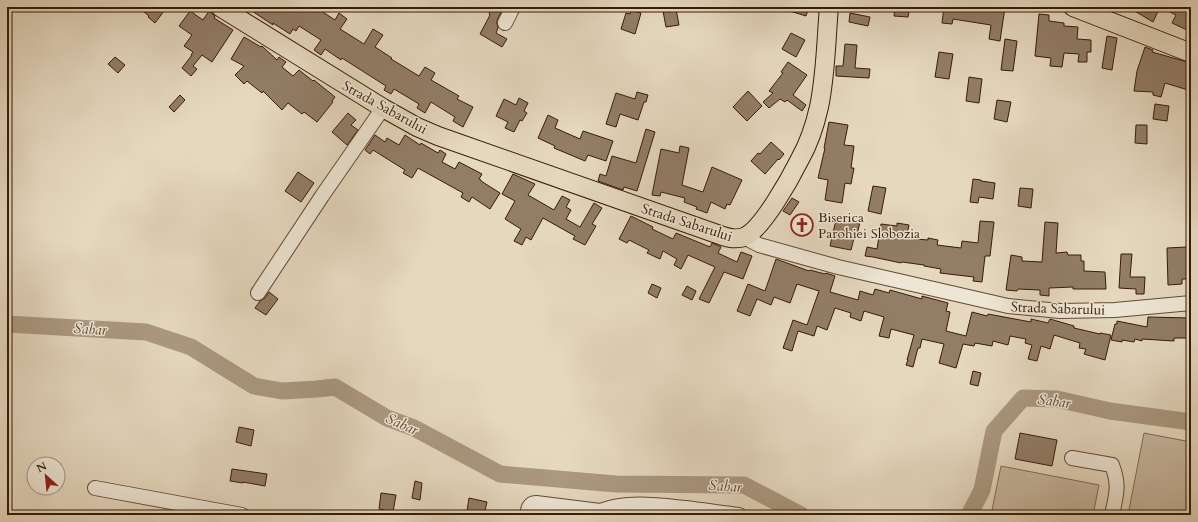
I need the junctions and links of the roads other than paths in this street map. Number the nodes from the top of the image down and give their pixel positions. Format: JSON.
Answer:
{"nodes":[{"id":1,"x":220,"y":7,"type":"edge"},
{"id":2,"x":513,"y":7,"type":"edge"},
{"id":3,"x":829,"y":7,"type":"edge"},
{"id":4,"x":1073,"y":7,"type":"edge"},
{"id":5,"x":505,"y":23,"type":"dead end"},
{"id":6,"x":1191,"y":53,"type":"edge"},
{"id":7,"x":383,"y":108,"type":"junction"},
{"id":8,"x":744,"y":237,"type":"junction"},
{"id":9,"x":258,"y":293,"type":"dead end"},
{"id":10,"x":1191,"y":304,"type":"edge"},
{"id":11,"x":1072,"y":458,"type":"dead end"},
{"id":12,"x":95,"y":488,"type":"dead end"},
{"id":13,"x":599,"y":513,"type":"edge"},
{"id":14,"x":242,"y":515,"type":"edge"},
{"id":15,"x":527,"y":515,"type":"edge"},
{"id":16,"x":739,"y":515,"type":"edge"},
{"id":17,"x":1112,"y":515,"type":"edge"}],
"edges":[{"from":1,"to":7,"type":"main road","name":"Strada Sabarului"},
{"from":2,"to":5,"type":"street"},
{"from":3,"to":8,"type":"main road"},
{"from":4,"to":6,"type":"main road"},
{"from":7,"to":8,"type":"main road","name":"Strada Sabarului"},
{"from":7,"to":9,"type":"street"},
{"from":8,"to":10,"type":"street","name":"Strada Sabarului"},
{"from":11,"to":17,"type":"street"},
{"from":12,"to":14,"type":"street"},
{"from":13,"to":15,"type":"street"},
{"from":13,"to":16,"type":"street"}]}
